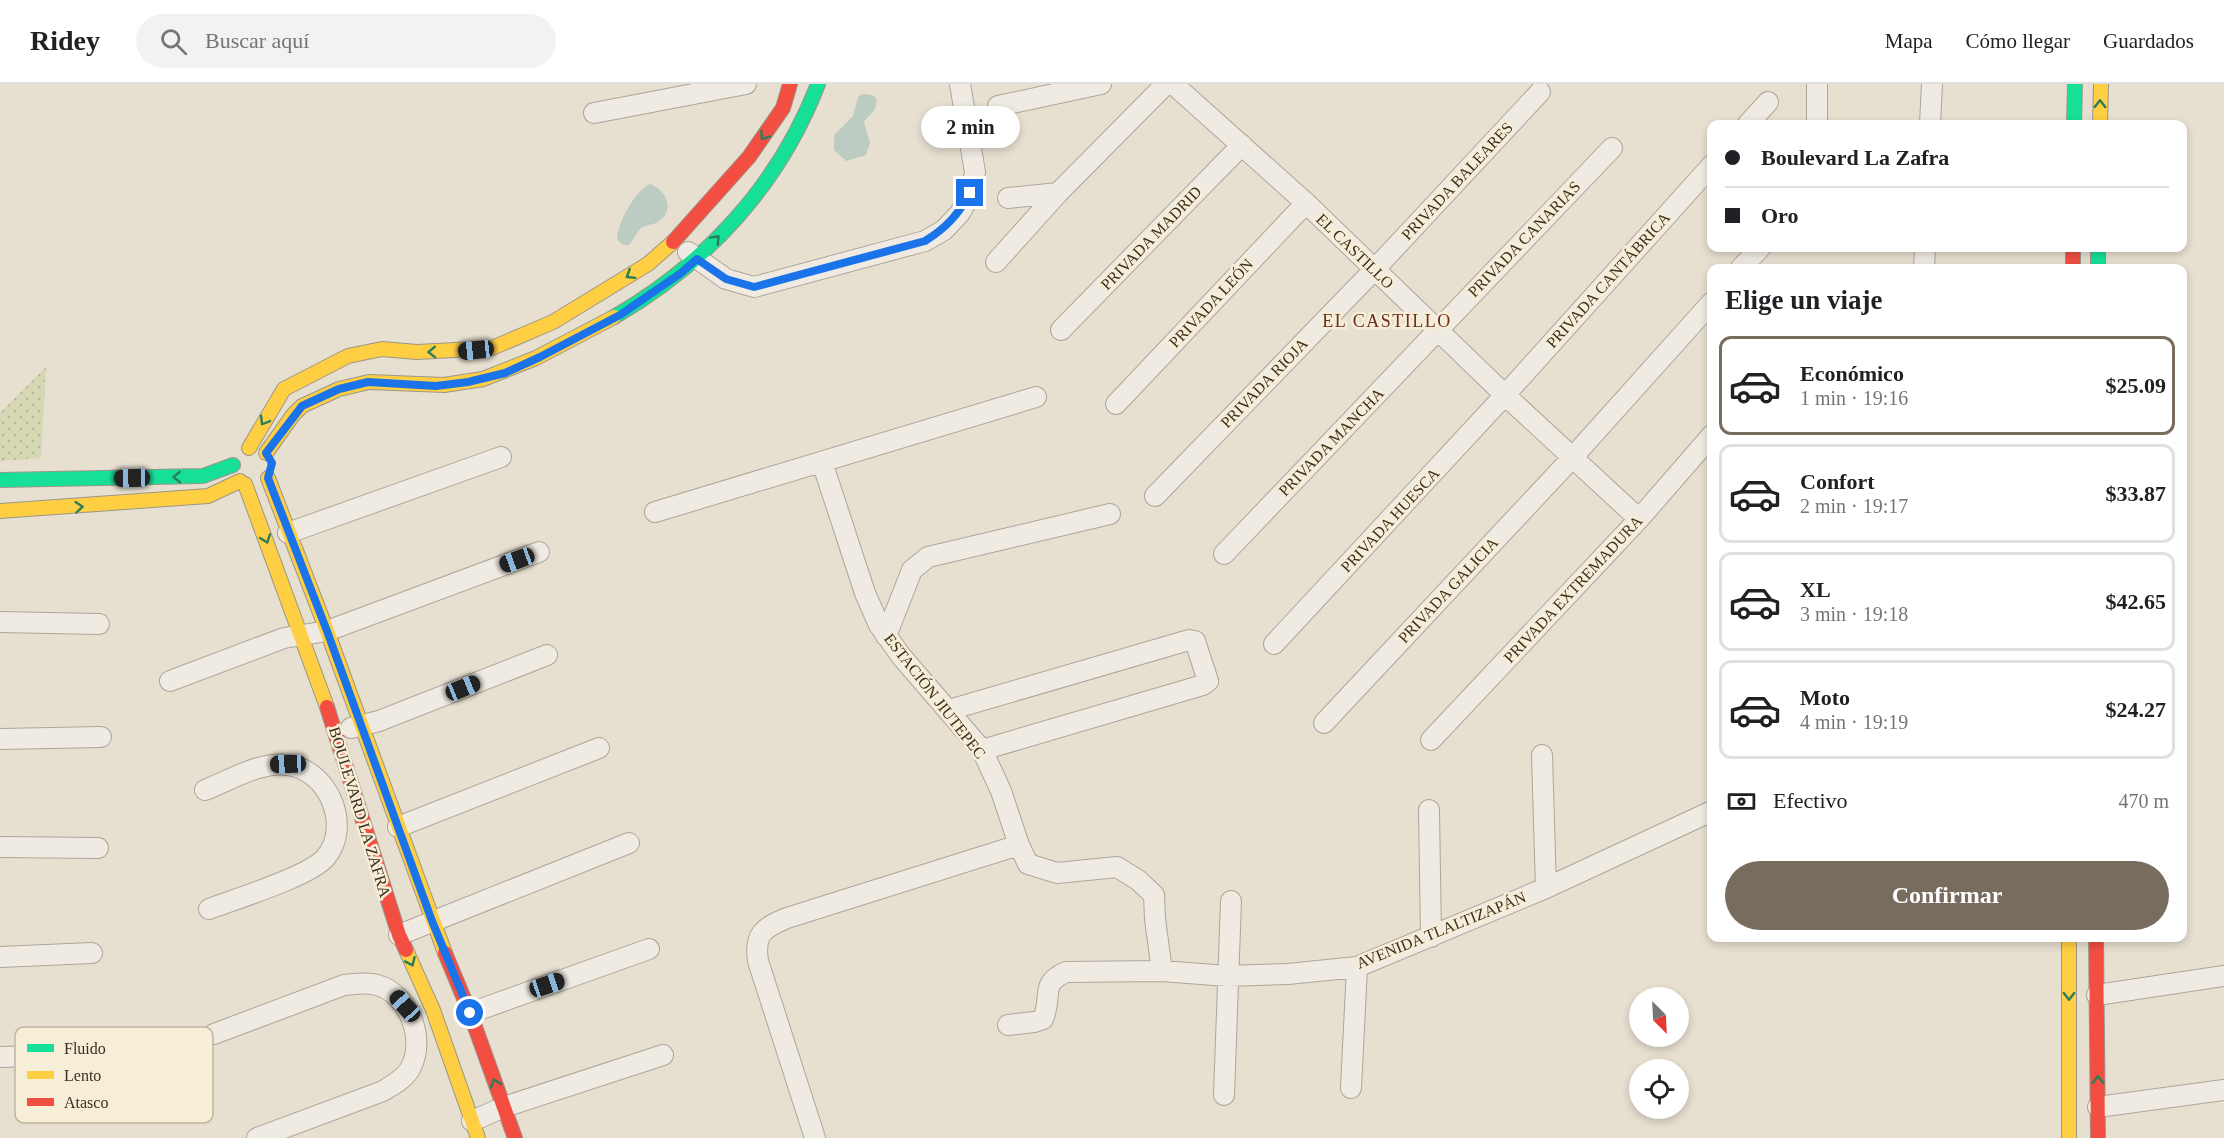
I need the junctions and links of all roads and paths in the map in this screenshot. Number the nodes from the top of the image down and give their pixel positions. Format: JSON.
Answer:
{"nodes":[{"id":1,"x":746,"y":84,"type":"edge"},
{"id":2,"x":790,"y":84,"type":"edge"},
{"id":3,"x":818,"y":84,"type":"edge"},
{"id":4,"x":960,"y":84,"type":"edge"},
{"id":5,"x":1101,"y":84,"type":"edge"},
{"id":6,"x":1166,"y":84,"type":"edge"},
{"id":7,"x":1173,"y":84,"type":"edge"},
{"id":8,"x":1816,"y":84,"type":"edge"},
{"id":9,"x":1932,"y":84,"type":"edge"},
{"id":10,"x":2075,"y":84,"type":"edge"},
{"id":11,"x":2101,"y":84,"type":"edge"},
{"id":12,"x":1540,"y":92,"type":"dead end"},
{"id":13,"x":1768,"y":102,"type":"dead end"},
{"id":14,"x":998,"y":106,"type":"dead end"},
{"id":15,"x":594,"y":114,"type":"dead end"},
{"id":16,"x":1752,"y":120,"type":"edge"},
{"id":17,"x":1816,"y":120,"type":"edge"},
{"id":18,"x":1930,"y":120,"type":"edge"},
{"id":19,"x":2074,"y":120,"type":"edge"},
{"id":20,"x":2100,"y":120,"type":"edge"},
{"id":21,"x":1242,"y":145,"type":"junction"},
{"id":22,"x":1612,"y":148,"type":"dead end"},
{"id":23,"x":1707,"y":171,"type":"edge"},
{"id":24,"x":1058,"y":193,"type":"junction"},
{"id":25,"x":1008,"y":198,"type":"dead end"},
{"id":26,"x":1306,"y":203,"type":"junction"},
{"id":27,"x":673,"y":242,"type":"junction"},
{"id":28,"x":1756,"y":252,"type":"edge"},
{"id":29,"x":697,"y":259,"type":"junction"},
{"id":30,"x":996,"y":262,"type":"dead end"},
{"id":31,"x":1745,"y":264,"type":"edge"},
{"id":32,"x":1374,"y":270,"type":"junction"},
{"id":33,"x":1707,"y":308,"type":"edge"},
{"id":34,"x":1061,"y":330,"type":"dead end"},
{"id":35,"x":1437,"y":330,"type":"junction"},
{"id":36,"x":1505,"y":395,"type":"junction"},
{"id":37,"x":1036,"y":397,"type":"dead end"},
{"id":38,"x":1116,"y":404,"type":"dead end"},
{"id":39,"x":1707,"y":441,"type":"edge"},
{"id":40,"x":249,"y":448,"type":"junction"},
{"id":41,"x":266,"y":453,"type":"junction"},
{"id":42,"x":501,"y":457,"type":"dead end"},
{"id":43,"x":1572,"y":458,"type":"junction"},
{"id":44,"x":822,"y":462,"type":"junction"},
{"id":45,"x":233,"y":465,"type":"junction"},
{"id":46,"x":268,"y":478,"type":"junction"},
{"id":47,"x":49,"y":479,"type":"junction"},
{"id":48,"x":0,"y":480,"type":"edge"},
{"id":49,"x":243,"y":483,"type":"junction"},
{"id":50,"x":1155,"y":496,"type":"dead end"},
{"id":51,"x":49,"y":509,"type":"junction"},
{"id":52,"x":0,"y":511,"type":"edge"},
{"id":53,"x":655,"y":512,"type":"dead end"},
{"id":54,"x":1110,"y":514,"type":"dead end"},
{"id":55,"x":1639,"y":519,"type":"junction"},
{"id":56,"x":288,"y":533,"type":"junction"},
{"id":57,"x":539,"y":552,"type":"dead end"},
{"id":58,"x":1224,"y":554,"type":"dead end"},
{"id":59,"x":0,"y":622,"type":"edge"},
{"id":60,"x":99,"y":624,"type":"dead end"},
{"id":61,"x":327,"y":631,"type":"junction"},
{"id":62,"x":301,"y":635,"type":"junction"},
{"id":63,"x":886,"y":636,"type":"junction"},
{"id":64,"x":1274,"y":644,"type":"dead end"},
{"id":65,"x":547,"y":655,"type":"dead end"},
{"id":66,"x":170,"y":681,"type":"dead end"},
{"id":67,"x":949,"y":710,"type":"junction"},
{"id":68,"x":1324,"y":723,"type":"dead end"},
{"id":69,"x":360,"y":726,"type":"junction"},
{"id":70,"x":337,"y":733,"type":"junction"},
{"id":71,"x":101,"y":737,"type":"dead end"},
{"id":72,"x":0,"y":738,"type":"edge"},
{"id":73,"x":1431,"y":740,"type":"dead end"},
{"id":74,"x":599,"y":748,"type":"dead end"},
{"id":75,"x":982,"y":750,"type":"junction"},
{"id":76,"x":1542,"y":755,"type":"dead end"},
{"id":77,"x":205,"y":789,"type":"dead end"},
{"id":78,"x":356,"y":799,"type":"junction"},
{"id":79,"x":335,"y":806,"type":"junction"},
{"id":80,"x":1428,"y":810,"type":"dead end"},
{"id":81,"x":1707,"y":813,"type":"edge"},
{"id":82,"x":398,"y":827,"type":"junction"},
{"id":83,"x":628,"y":843,"type":"dead end"},
{"id":84,"x":1019,"y":845,"type":"junction"},
{"id":85,"x":0,"y":848,"type":"edge"},
{"id":86,"x":98,"y":848,"type":"dead end"},
{"id":87,"x":1546,"y":888,"type":"junction"},
{"id":88,"x":1231,"y":901,"type":"dead end"},
{"id":89,"x":209,"y":909,"type":"dead end"},
{"id":90,"x":432,"y":921,"type":"junction"},
{"id":91,"x":399,"y":935,"type":"junction"},
{"id":92,"x":1431,"y":937,"type":"junction"},
{"id":93,"x":2069,"y":942,"type":"edge"},
{"id":94,"x":2096,"y":942,"type":"edge"},
{"id":95,"x":649,"y":949,"type":"dead end"},
{"id":96,"x":92,"y":952,"type":"dead end"},
{"id":97,"x":0,"y":957,"type":"edge"},
{"id":98,"x":1357,"y":967,"type":"junction"},
{"id":99,"x":1162,"y":971,"type":"junction"},
{"id":100,"x":1227,"y":976,"type":"junction"},
{"id":101,"x":2224,"y":976,"type":"edge"},
{"id":102,"x":2097,"y":995,"type":"junction"},
{"id":103,"x":433,"y":1010,"type":"junction"},
{"id":104,"x":470,"y":1013,"type":"junction"},
{"id":105,"x":411,"y":1019,"type":"junction"},
{"id":106,"x":1008,"y":1025,"type":"dead end"},
{"id":107,"x":214,"y":1034,"type":"dead end"},
{"id":108,"x":663,"y":1055,"type":"dead end"},
{"id":109,"x":15,"y":1056,"type":"edge"},
{"id":110,"x":0,"y":1057,"type":"edge"},
{"id":111,"x":1351,"y":1088,"type":"dead end"},
{"id":112,"x":2224,"y":1090,"type":"edge"},
{"id":113,"x":1224,"y":1095,"type":"dead end"},
{"id":114,"x":504,"y":1107,"type":"junction"},
{"id":115,"x":2098,"y":1107,"type":"junction"},
{"id":116,"x":475,"y":1129,"type":"edge"},
{"id":117,"x":257,"y":1138,"type":"edge"},
{"id":118,"x":515,"y":1138,"type":"edge"},
{"id":119,"x":815,"y":1138,"type":"edge"},
{"id":120,"x":2069,"y":1138,"type":"edge"},
{"id":121,"x":2098,"y":1138,"type":"edge"}],
"edges":[{"from":1,"to":15,"type":"street"},
{"from":2,"to":27,"type":"street","one_way":true},
{"from":29,"to":3,"type":"street","one_way":true},
{"from":4,"to":29,"type":"street"},
{"from":5,"to":14,"type":"street"},
{"from":6,"to":24,"type":"street"},
{"from":7,"to":21,"type":"street","name":"EL CASTILLO"},
{"from":8,"to":17,"type":"street"},
{"from":9,"to":18,"type":"street"},
{"from":10,"to":19,"type":"street"},
{"from":20,"to":11,"type":"street","one_way":true},
{"from":12,"to":32,"type":"street","name":"PRIVADA BALEARES"},
{"from":13,"to":16,"type":"street"},
{"from":21,"to":26,"type":"street","name":"EL CASTILLO"},
{"from":21,"to":34,"type":"street","name":"PRIVADA MADRID"},
{"from":22,"to":35,"type":"street","name":"PRIVADA CANARIAS"},
{"from":23,"to":36,"type":"street","name":"PRIVADA CANTÁBRICA"},
{"from":24,"to":25,"type":"street"},
{"from":24,"to":30,"type":"street"},
{"from":26,"to":32,"type":"street","name":"EL CASTILLO"},
{"from":26,"to":38,"type":"street","name":"PRIVADA LEÓN"},
{"from":27,"to":29,"type":"street"},
{"from":27,"to":40,"type":"street","one_way":true},
{"from":28,"to":31,"type":"street"},
{"from":29,"to":41,"type":"street"},
{"from":32,"to":35,"type":"street","name":"EL CASTILLO"},
{"from":32,"to":50,"type":"street","name":"PRIVADA RIOJA"},
{"from":33,"to":43,"type":"street","name":"PRIVADA GALICIA"},
{"from":35,"to":36,"type":"street","name":"EL CASTILLO"},
{"from":35,"to":58,"type":"street","name":"PRIVADA MANCHA"},
{"from":36,"to":43,"type":"street","name":"EL CASTILLO"},
{"from":36,"to":64,"type":"street","name":"PRIVADA HUESCA"},
{"from":37,"to":44,"type":"street"},
{"from":39,"to":55,"type":"street","name":"PRIVADA EXTREMADURA"},
{"from":40,"to":41,"type":"street"},
{"from":40,"to":45,"type":"street"},
{"from":41,"to":46,"type":"street"},
{"from":42,"to":56,"type":"street"},
{"from":43,"to":55,"type":"street","name":"EL CASTILLO"},
{"from":43,"to":68,"type":"street","name":"PRIVADA GALICIA"},
{"from":44,"to":53,"type":"street"},
{"from":44,"to":63,"type":"street","name":"ESTACIÓN JIUTEPEC"},
{"from":45,"to":47,"type":"street","one_way":true},
{"from":45,"to":49,"type":"street"},
{"from":46,"to":49,"type":"street"},
{"from":46,"to":56,"type":"street","name":"BOULEVARD LA ZAFRA"},
{"from":47,"to":48,"type":"street"},
{"from":47,"to":51,"type":"street"},
{"from":51,"to":49,"type":"street","one_way":true},
{"from":49,"to":62,"type":"street","name":"BOULEVARD LA ZAFRA","one_way":true},
{"from":51,"to":52,"type":"street"},
{"from":54,"to":63,"type":"street"},
{"from":55,"to":73,"type":"street","name":"PRIVADA EXTREMADURA"},
{"from":56,"to":61,"type":"street","name":"BOULEVARD LA ZAFRA"},
{"from":57,"to":61,"type":"street"},
{"from":59,"to":60,"type":"street"},
{"from":61,"to":62,"type":"street"},
{"from":61,"to":69,"type":"street","name":"BOULEVARD LA ZAFRA"},
{"from":62,"to":66,"type":"street"},
{"from":62,"to":70,"type":"street","name":"BOULEVARD LA ZAFRA"},
{"from":63,"to":67,"type":"street","name":"ESTACIÓN JIUTEPEC"},
{"from":65,"to":69,"type":"street"},
{"from":67,"to":75,"type":"street","name":"ESTACIÓN JIUTEPEC"},
{"from":67,"to":75,"type":"street"},
{"from":69,"to":70,"type":"street"},
{"from":69,"to":82,"type":"street","name":"BOULEVARD LA ZAFRA"},
{"from":70,"to":78,"type":"street","name":"BOULEVARD LA ZAFRA"},
{"from":71,"to":72,"type":"street"},
{"from":74,"to":82,"type":"street"},
{"from":75,"to":84,"type":"street","name":"ESTACIÓN JIUTEPEC"},
{"from":76,"to":87,"type":"street"},
{"from":77,"to":79,"type":"street"},
{"from":78,"to":79,"type":"street"},
{"from":78,"to":91,"type":"street","name":"BOULEVARD LA ZAFRA"},
{"from":79,"to":89,"type":"street"},
{"from":80,"to":92,"type":"street"},
{"from":81,"to":87,"type":"street","name":"AVENIDA TLALTIZAPÁN"},
{"from":82,"to":90,"type":"street","name":"BOULEVARD LA ZAFRA"},
{"from":83,"to":90,"type":"street"},
{"from":84,"to":99,"type":"street","name":"ESTACIÓN JIUTEPEC"},
{"from":84,"to":119,"type":"street"},
{"from":85,"to":86,"type":"street"},
{"from":87,"to":92,"type":"street","name":"AVENIDA TLALTIZAPÁN"},
{"from":88,"to":100,"type":"street"},
{"from":90,"to":91,"type":"street"},
{"from":90,"to":104,"type":"street","name":"BOULEVARD LA ZAFRA"},
{"from":91,"to":103,"type":"street","name":"BOULEVARD LA ZAFRA","one_way":true},
{"from":92,"to":98,"type":"street","name":"AVENIDA TLALTIZAPÁN"},
{"from":93,"to":120,"type":"street","one_way":true},
{"from":94,"to":102,"type":"street"},
{"from":95,"to":104,"type":"street"},
{"from":96,"to":97,"type":"street"},
{"from":98,"to":100,"type":"street","name":"AVENIDA TLALTIZAPÁN"},
{"from":98,"to":111,"type":"street"},
{"from":99,"to":100,"type":"street","name":"AVENIDA TLALTIZAPÁN"},
{"from":99,"to":106,"type":"street","name":"AVENIDA TLALTIZAPÁN"},
{"from":100,"to":113,"type":"street"},
{"from":101,"to":102,"type":"street"},
{"from":115,"to":102,"type":"street","one_way":true},
{"from":103,"to":105,"type":"street"},
{"from":103,"to":116,"type":"street","name":"BOULEVARD LA ZAFRA"},
{"from":114,"to":104,"type":"street","name":"BOULEVARD LA ZAFRA","one_way":true},
{"from":105,"to":107,"type":"street"},
{"from":105,"to":117,"type":"street"},
{"from":108,"to":114,"type":"street"},
{"from":109,"to":110,"type":"street"},
{"from":112,"to":115,"type":"street"},
{"from":114,"to":116,"type":"street"},
{"from":114,"to":118,"type":"street","name":"BOULEVARD LA ZAFRA"},
{"from":115,"to":121,"type":"street"}]}
